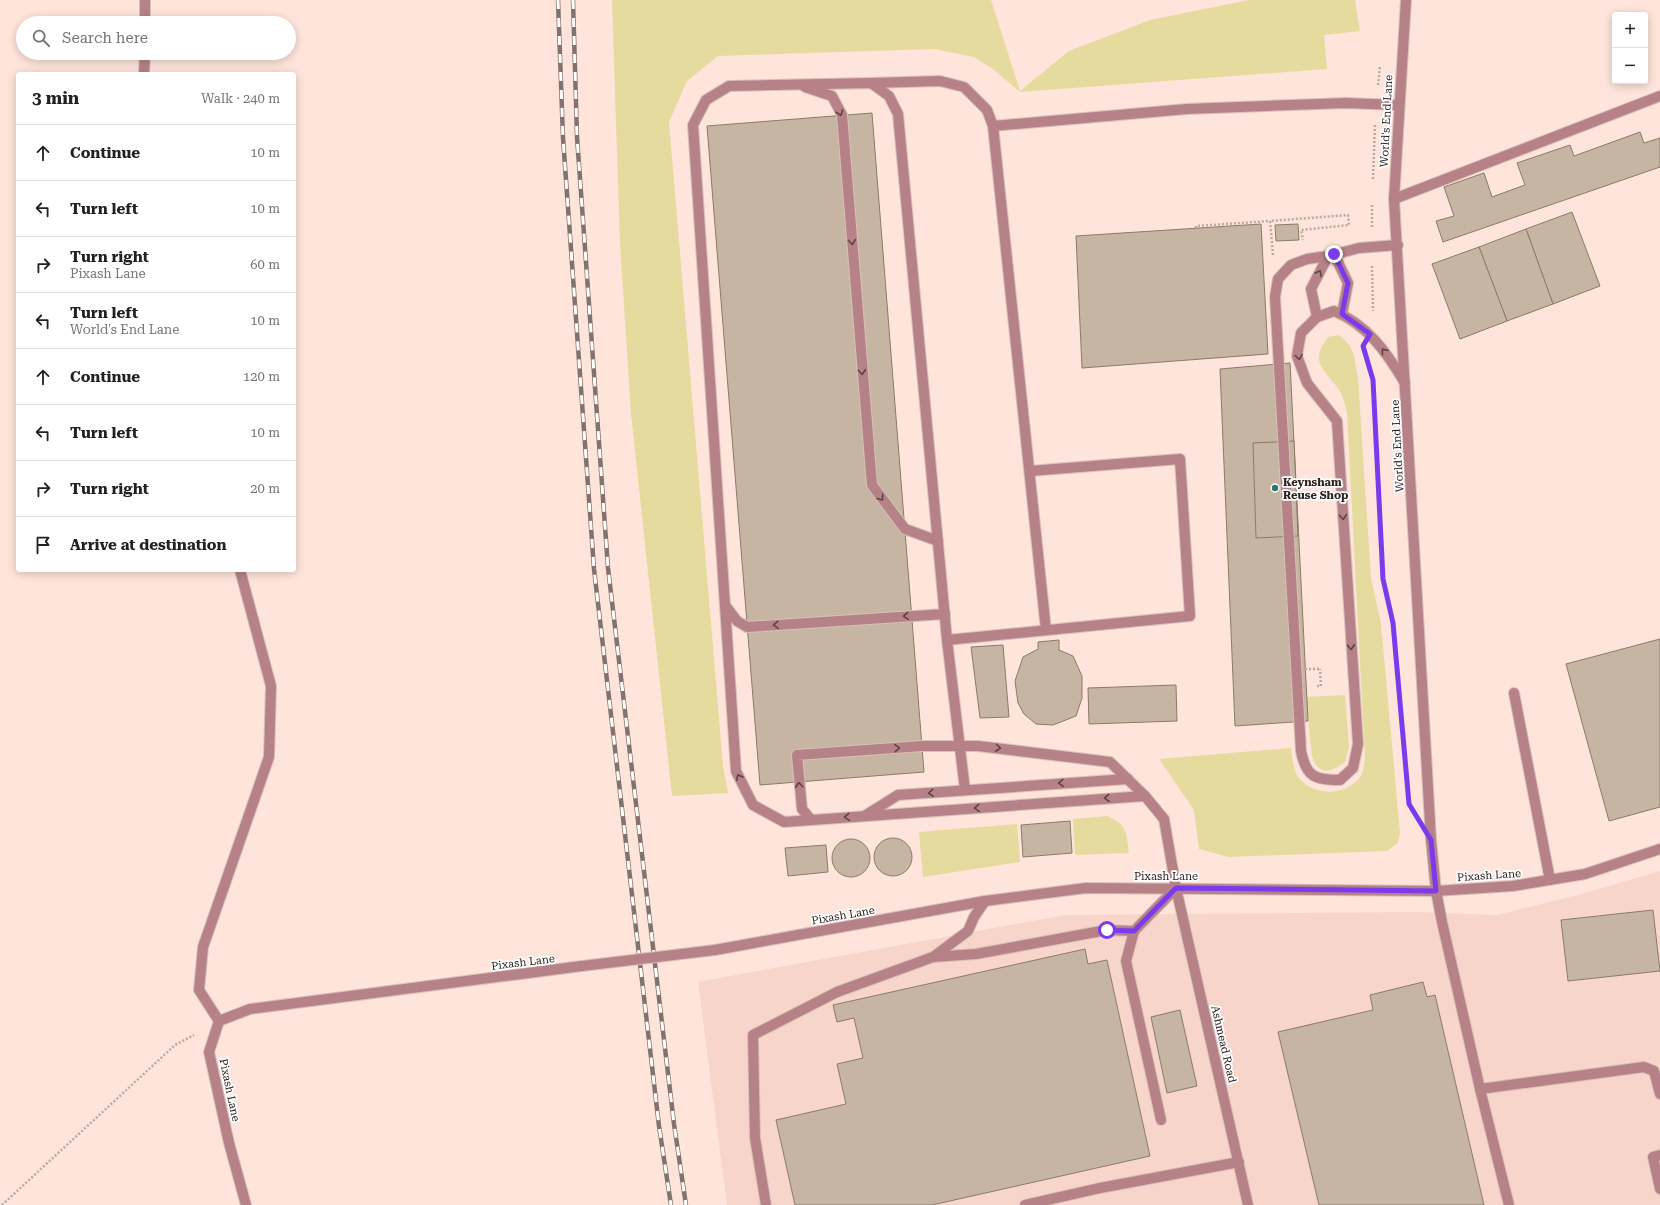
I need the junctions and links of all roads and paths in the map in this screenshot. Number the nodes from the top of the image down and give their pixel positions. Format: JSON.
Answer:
{"nodes":[{"id":1,"x":145,"y":0,"type":"edge"},
{"id":2,"x":1406,"y":0,"type":"edge"},
{"id":3,"x":145,"y":16,"type":"edge"},
{"id":4,"x":145,"y":60,"type":"edge"},
{"id":5,"x":1380,"y":62,"type":"dead end"},
{"id":6,"x":144,"y":72,"type":"edge"},
{"id":7,"x":871,"y":83,"type":"junction"},
{"id":8,"x":800,"y":84,"type":"junction"},
{"id":9,"x":1660,"y":96,"type":"edge"},
{"id":10,"x":1376,"y":104,"type":"junction"},
{"id":11,"x":1399,"y":105,"type":"junction"},
{"id":12,"x":993,"y":126,"type":"junction"},
{"id":13,"x":1373,"y":184,"type":"dead end"},
{"id":14,"x":1394,"y":199,"type":"junction"},
{"id":15,"x":1373,"y":200,"type":"dead end"},
{"id":16,"x":1270,"y":221,"type":"junction"},
{"id":17,"x":1196,"y":228,"type":"dead end"},
{"id":18,"x":1398,"y":245,"type":"junction"},
{"id":19,"x":1304,"y":246,"type":"dead end"},
{"id":20,"x":1371,"y":247,"type":"junction"},
{"id":21,"x":1331,"y":255,"type":"junction"},
{"id":22,"x":1274,"y":260,"type":"dead end"},
{"id":23,"x":1342,"y":314,"type":"junction"},
{"id":24,"x":1317,"y":317,"type":"junction"},
{"id":25,"x":1370,"y":334,"type":"junction"},
{"id":26,"x":1405,"y":383,"type":"junction"},
{"id":27,"x":1030,"y":472,"type":"junction"},
{"id":28,"x":938,"y":541,"type":"junction"},
{"id":29,"x":241,"y":572,"type":"edge"},
{"id":30,"x":725,"y":605,"type":"junction"},
{"id":31,"x":945,"y":614,"type":"junction"},
{"id":32,"x":1046,"y":630,"type":"junction"},
{"id":33,"x":947,"y":640,"type":"junction"},
{"id":34,"x":1305,"y":669,"type":"dead end"},
{"id":35,"x":1321,"y":686,"type":"dead end"},
{"id":36,"x":1514,"y":693,"type":"dead end"},
{"id":37,"x":1403,"y":741,"type":"dead end"},
{"id":38,"x":959,"y":744,"type":"junction"},
{"id":39,"x":1128,"y":779,"type":"junction"},
{"id":40,"x":964,"y":790,"type":"junction"},
{"id":41,"x":1145,"y":796,"type":"junction"},
{"id":42,"x":863,"y":816,"type":"junction"},
{"id":43,"x":811,"y":820,"type":"junction"},
{"id":44,"x":1660,"y":849,"type":"edge"},
{"id":45,"x":1550,"y":880,"type":"junction"},
{"id":46,"x":1176,"y":888,"type":"junction"},
{"id":47,"x":1436,"y":891,"type":"junction"},
{"id":48,"x":985,"y":901,"type":"junction"},
{"id":49,"x":1134,"y":931,"type":"junction"},
{"id":50,"x":933,"y":957,"type":"junction"},
{"id":51,"x":219,"y":1022,"type":"junction"},
{"id":52,"x":1480,"y":1089,"type":"junction"},
{"id":53,"x":1660,"y":1094,"type":"edge"},
{"id":54,"x":1161,"y":1120,"type":"dead end"},
{"id":55,"x":1660,"y":1155,"type":"edge"},
{"id":56,"x":1239,"y":1162,"type":"junction"},
{"id":57,"x":1660,"y":1189,"type":"edge"},
{"id":58,"x":2,"y":1205,"type":"edge"},
{"id":59,"x":246,"y":1205,"type":"edge"},
{"id":60,"x":766,"y":1205,"type":"edge"},
{"id":61,"x":1025,"y":1205,"type":"edge"},
{"id":62,"x":1248,"y":1205,"type":"edge"},
{"id":63,"x":1509,"y":1205,"type":"edge"}],
"edges":[{"from":1,"to":3,"type":"street"},
{"from":2,"to":11,"type":"street","name":"World's End Lane"},
{"from":4,"to":6,"type":"street"},
{"from":5,"to":10,"type":"path"},
{"from":7,"to":8,"type":"street"},
{"from":7,"to":12,"type":"street"},
{"from":7,"to":28,"type":"street"},
{"from":8,"to":28,"type":"street","one_way":true},
{"from":8,"to":30,"type":"street"},
{"from":9,"to":14,"type":"street"},
{"from":10,"to":11,"type":"street"},
{"from":10,"to":12,"type":"street"},
{"from":10,"to":13,"type":"path"},
{"from":11,"to":14,"type":"street","name":"World's End Lane"},
{"from":12,"to":27,"type":"street"},
{"from":14,"to":18,"type":"street","name":"World's End Lane"},
{"from":15,"to":20,"type":"path"},
{"from":16,"to":17,"type":"path"},
{"from":16,"to":19,"type":"path"},
{"from":16,"to":22,"type":"path"},
{"from":18,"to":20,"type":"street"},
{"from":18,"to":26,"type":"street","name":"World's End Lane"},
{"from":20,"to":21,"type":"street"},
{"from":20,"to":25,"type":"path"},
{"from":21,"to":23,"type":"street"},
{"from":24,"to":21,"type":"street","one_way":true},
{"from":24,"to":21,"type":"street","one_way":true},
{"from":23,"to":24,"type":"street"},
{"from":23,"to":25,"type":"street"},
{"from":26,"to":25,"type":"street","one_way":true},
{"from":25,"to":37,"type":"path"},
{"from":26,"to":47,"type":"street","name":"World's End Lane"},
{"from":27,"to":32,"type":"street"},
{"from":27,"to":32,"type":"street"},
{"from":28,"to":31,"type":"street"},
{"from":29,"to":51,"type":"street"},
{"from":31,"to":30,"type":"street","one_way":true},
{"from":43,"to":30,"type":"street","one_way":true},
{"from":31,"to":33,"type":"street"},
{"from":32,"to":33,"type":"street"},
{"from":33,"to":38,"type":"street"},
{"from":34,"to":35,"type":"path","bridge":true},
{"from":36,"to":45,"type":"street"},
{"from":38,"to":39,"type":"street","name":"Ashmead Road","one_way":true},
{"from":38,"to":40,"type":"street"},
{"from":43,"to":38,"type":"street","name":"Ashmead Road","one_way":true},
{"from":39,"to":40,"type":"street","one_way":true},
{"from":39,"to":41,"type":"street","name":"Ashmead Road"},
{"from":40,"to":42,"type":"street","one_way":true},
{"from":41,"to":42,"type":"street","one_way":true},
{"from":41,"to":46,"type":"street","name":"Ashmead Road"},
{"from":42,"to":43,"type":"street","one_way":true},
{"from":44,"to":45,"type":"street","name":"Pixash Lane"},
{"from":45,"to":47,"type":"street","name":"Pixash Lane"},
{"from":46,"to":47,"type":"street","name":"Pixash Lane"},
{"from":46,"to":48,"type":"street","name":"Pixash Lane"},
{"from":46,"to":49,"type":"street"},
{"from":46,"to":56,"type":"street","name":"Ashmead Road"},
{"from":47,"to":52,"type":"street","name":"World's End Lane"},
{"from":48,"to":50,"type":"street"},
{"from":48,"to":51,"type":"street","name":"Pixash Lane","bridge":true},
{"from":49,"to":50,"type":"street"},
{"from":49,"to":54,"type":"street"},
{"from":50,"to":60,"type":"street"},
{"from":51,"to":58,"type":"path"},
{"from":51,"to":59,"type":"street","name":"Pixash Lane"},
{"from":52,"to":53,"type":"street"},
{"from":52,"to":63,"type":"street","name":"World's End Lane"},
{"from":55,"to":57,"type":"street"},
{"from":56,"to":61,"type":"street"},
{"from":56,"to":62,"type":"street","name":"Ashmead Road"}]}
